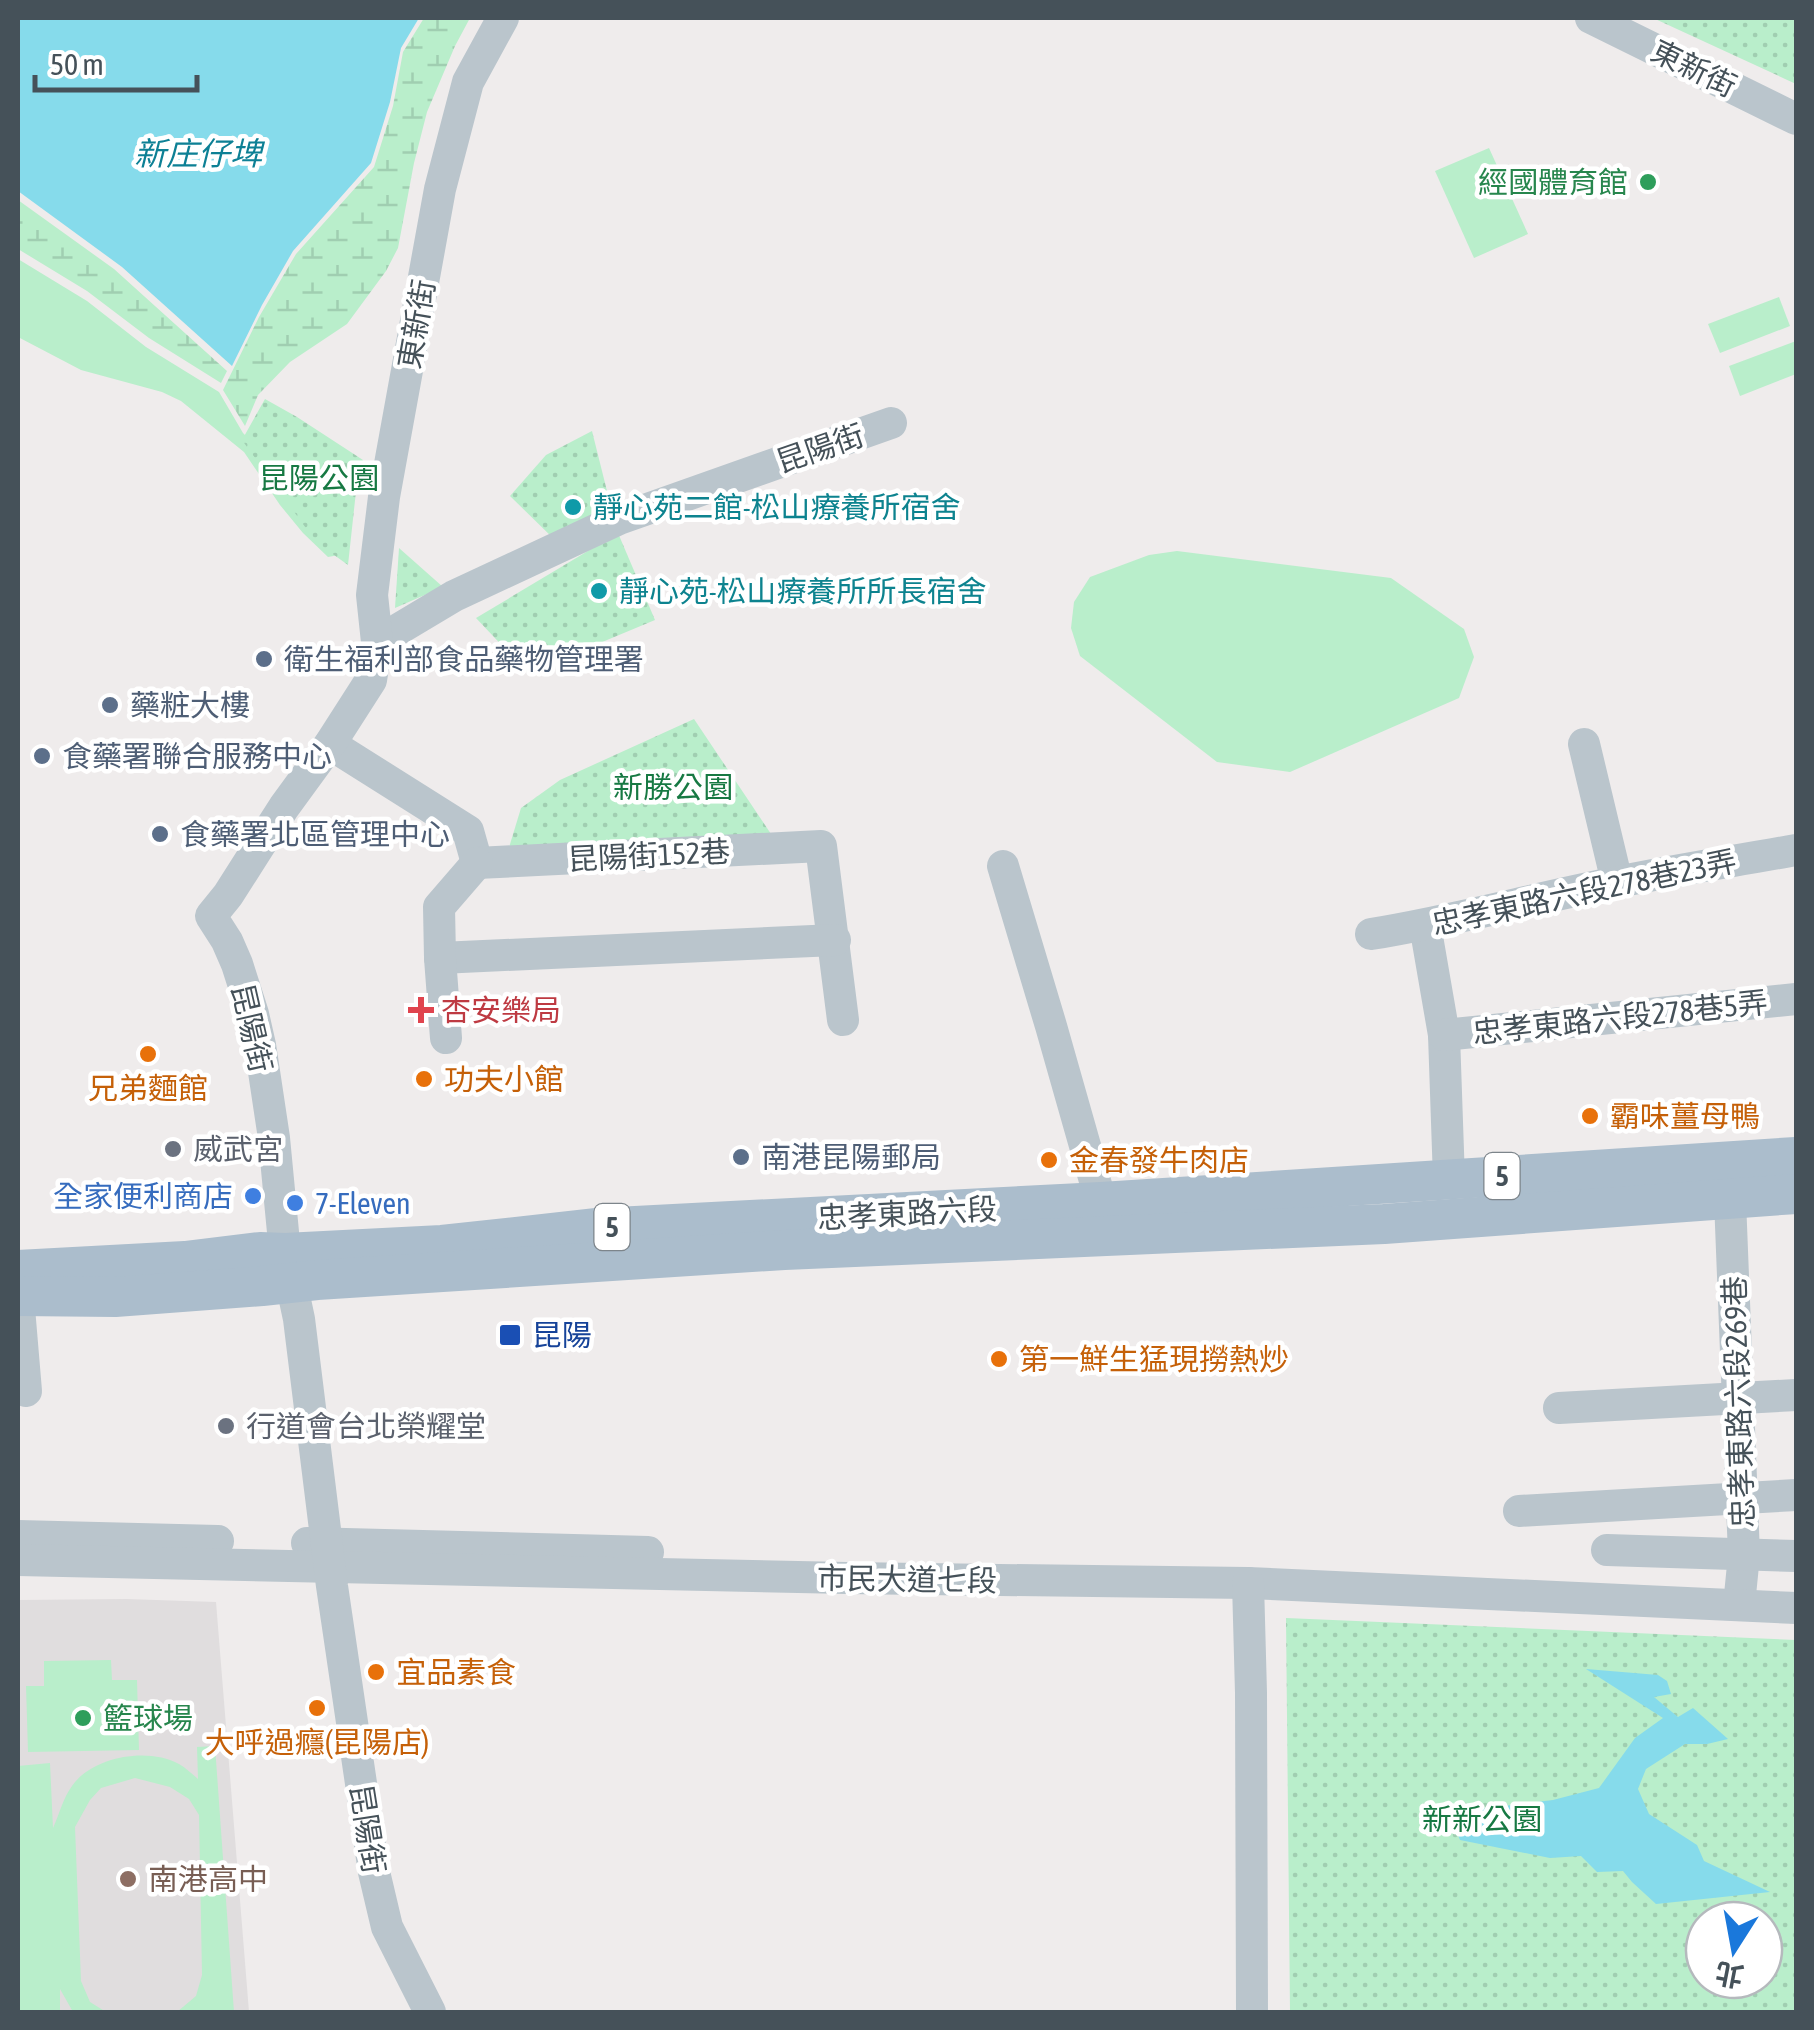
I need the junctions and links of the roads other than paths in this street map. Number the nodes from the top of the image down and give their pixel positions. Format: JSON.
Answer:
{"nodes":[{"id":1,"x":504,"y":18,"type":"edge"},
{"id":2,"x":1591,"y":18,"type":"edge"},
{"id":3,"x":1796,"y":119,"type":"edge"},
{"id":4,"x":891,"y":424,"type":"dead end"},
{"id":5,"x":377,"y":642,"type":"junction"},
{"id":6,"x":330,"y":744,"type":"junction"},
{"id":7,"x":1584,"y":744,"type":"dead end"},
{"id":8,"x":1796,"y":850,"type":"edge"},
{"id":9,"x":477,"y":864,"type":"junction"},
{"id":10,"x":1003,"y":866,"type":"dead end"},
{"id":11,"x":1617,"y":882,"type":"junction"},
{"id":12,"x":1426,"y":926,"type":"junction"},
{"id":13,"x":1371,"y":934,"type":"dead end"},
{"id":14,"x":834,"y":940,"type":"junction"},
{"id":15,"x":440,"y":958,"type":"junction"},
{"id":16,"x":1796,"y":999,"type":"edge"},
{"id":17,"x":843,"y":1020,"type":"dead end"},
{"id":18,"x":1444,"y":1035,"type":"junction"},
{"id":19,"x":446,"y":1038,"type":"dead end"},
{"id":20,"x":1796,"y":1157,"type":"edge"},
{"id":21,"x":1449,"y":1180,"type":"junction"},
{"id":22,"x":1796,"y":1194,"type":"edge"},
{"id":23,"x":1730,"y":1200,"type":"junction"},
{"id":24,"x":1100,"y":1202,"type":"junction"},
{"id":25,"x":289,"y":1268,"type":"junction"},
{"id":26,"x":18,"y":1270,"type":"edge"},
{"id":27,"x":18,"y":1296,"type":"edge"},
{"id":28,"x":26,"y":1391,"type":"dead end"},
{"id":29,"x":1796,"y":1395,"type":"edge"},
{"id":30,"x":1738,"y":1399,"type":"junction"},
{"id":31,"x":1559,"y":1408,"type":"dead end"},
{"id":32,"x":1796,"y":1496,"type":"edge"},
{"id":33,"x":1742,"y":1499,"type":"junction"},
{"id":34,"x":1518,"y":1511,"type":"dead end"},
{"id":35,"x":18,"y":1536,"type":"edge"},
{"id":36,"x":1606,"y":1550,"type":"dead end"},
{"id":37,"x":329,"y":1555,"type":"junction"},
{"id":38,"x":1796,"y":1556,"type":"edge"},
{"id":39,"x":18,"y":1560,"type":"edge"},
{"id":40,"x":1742,"y":1581,"type":"junction"},
{"id":41,"x":1248,"y":1583,"type":"junction"},
{"id":42,"x":1796,"y":1586,"type":"edge"},
{"id":43,"x":1796,"y":1608,"type":"edge"},
{"id":44,"x":430,"y":2012,"type":"edge"},
{"id":45,"x":1252,"y":2012,"type":"edge"}],
"edges":[{"from":1,"to":5,"type":"street","name":"東新街"},
{"from":2,"to":3,"type":"street","name":"東新街"},
{"from":4,"to":5,"type":"street","name":"昆陽街"},
{"from":5,"to":6,"type":"street","name":"昆陽街"},
{"from":6,"to":9,"type":"street"},
{"from":6,"to":25,"type":"street","name":"昆陽街"},
{"from":7,"to":11,"type":"street"},
{"from":8,"to":11,"type":"street","name":"忠孝東路六段278巷23弄"},
{"from":9,"to":14,"type":"street","name":"昆陽街152巷"},
{"from":9,"to":15,"type":"street"},
{"from":10,"to":24,"type":"street"},
{"from":11,"to":12,"type":"street","name":"忠孝東路六段278巷23弄"},
{"from":12,"to":13,"type":"street","name":"忠孝東路六段278巷23弄"},
{"from":12,"to":18,"type":"street"},
{"from":14,"to":15,"type":"street"},
{"from":14,"to":17,"type":"street"},
{"from":15,"to":19,"type":"street"},
{"from":16,"to":18,"type":"street","name":"忠孝東路六段278巷5弄"},
{"from":18,"to":21,"type":"street"},
{"from":20,"to":21,"type":"main road","name":"忠孝東路六段","number":"5"},
{"from":21,"to":24,"type":"main road","name":"忠孝東路六段","number":"5"},
{"from":22,"to":23,"type":"main road","name":"忠孝東路六段","number":"5"},
{"from":23,"to":25,"type":"main road","name":"忠孝東路六段","number":"5"},
{"from":23,"to":30,"type":"street","name":"忠孝東路六段269巷"},
{"from":24,"to":25,"type":"main road","name":"忠孝東路六段","number":"5"},
{"from":25,"to":26,"type":"main road","name":"忠孝東路六段","number":"5"},
{"from":25,"to":27,"type":"main road","name":"忠孝東路六段","number":"5"},
{"from":25,"to":37,"type":"street","name":"昆陽街"},
{"from":27,"to":28,"type":"street"},
{"from":29,"to":30,"type":"street"},
{"from":30,"to":31,"type":"street"},
{"from":30,"to":33,"type":"street","name":"忠孝東路六段269巷"},
{"from":32,"to":33,"type":"street"},
{"from":33,"to":34,"type":"street"},
{"from":33,"to":40,"type":"street","name":"忠孝東路六段269巷"},
{"from":35,"to":37,"type":"street","name":"市民大道七段"},
{"from":36,"to":40,"type":"street"},
{"from":37,"to":39,"type":"street","name":"市民大道七段"},
{"from":37,"to":40,"type":"street","name":"市民大道七段"},
{"from":37,"to":41,"type":"street","name":"市民大道七段"},
{"from":37,"to":44,"type":"street","name":"昆陽街"},
{"from":38,"to":40,"type":"street"},
{"from":40,"to":41,"type":"street","name":"市民大道七段"},
{"from":40,"to":42,"type":"street","name":"市民大道七段"},
{"from":40,"to":43,"type":"street","name":"市民大道七段"},
{"from":41,"to":45,"type":"street"}]}
